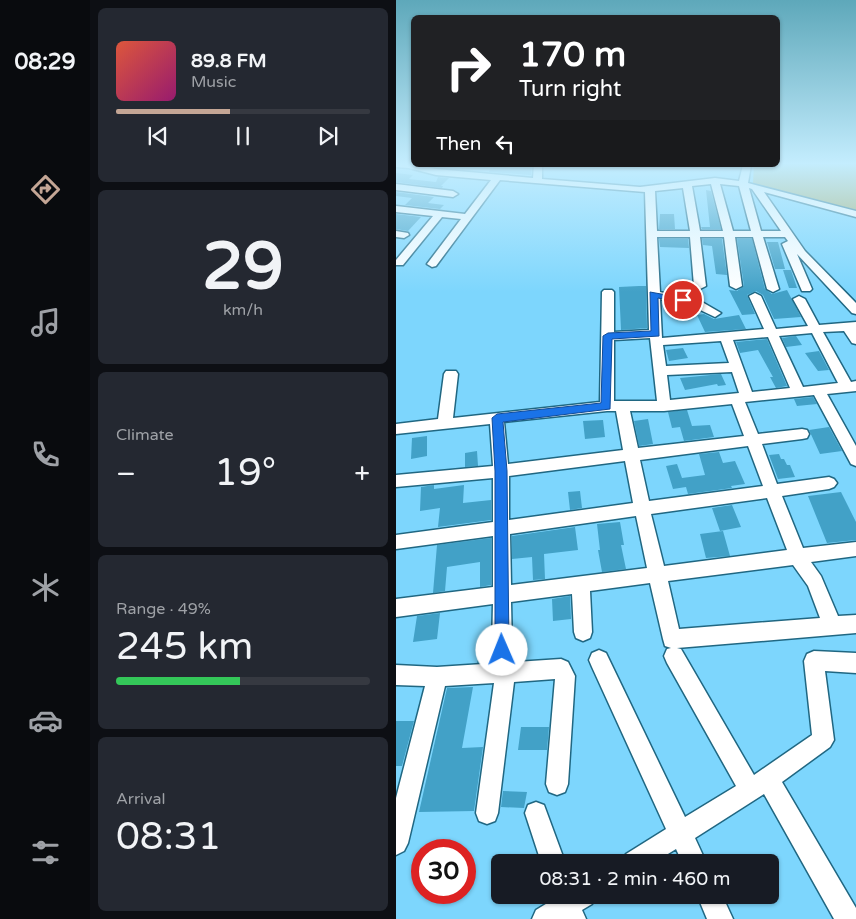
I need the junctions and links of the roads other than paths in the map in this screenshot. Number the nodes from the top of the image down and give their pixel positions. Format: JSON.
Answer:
{"nodes":[{"id":1,"x":420,"y":207,"type":"edge"},
{"id":2,"x":476,"y":207,"type":"edge"},
{"id":3,"x":650,"y":207,"type":"edge"},
{"id":4,"x":690,"y":207,"type":"edge"},
{"id":5,"x":722,"y":207,"type":"edge"},
{"id":6,"x":750,"y":207,"type":"edge"},
{"id":7,"x":768,"y":207,"type":"edge"},
{"id":8,"x":831,"y":207,"type":"edge"},
{"id":9,"x":855,"y":213,"type":"edge"},
{"id":10,"x":439,"y":214,"type":"junction"},
{"id":11,"x":468,"y":217,"type":"junction"},
{"id":12,"x":695,"y":233,"type":"junction"},
{"id":13,"x":729,"y":233,"type":"junction"},
{"id":14,"x":651,"y":234,"type":"junction"},
{"id":15,"x":758,"y":234,"type":"junction"},
{"id":16,"x":785,"y":234,"type":"junction"},
{"id":17,"x":399,"y":263,"type":"dead end"},
{"id":18,"x":432,"y":264,"type":"dead end"},
{"id":19,"x":700,"y":286,"type":"dead end"},
{"id":20,"x":736,"y":286,"type":"dead end"},
{"id":21,"x":773,"y":289,"type":"dead end"},
{"id":22,"x":608,"y":292,"type":"dead end"},
{"id":23,"x":654,"y":294,"type":"junction"},
{"id":24,"x":755,"y":296,"type":"dead end"},
{"id":25,"x":856,"y":310,"type":"edge"},
{"id":26,"x":716,"y":313,"type":"dead end"},
{"id":27,"x":852,"y":326,"type":"edge"},
{"id":28,"x":816,"y":329,"type":"junction"},
{"id":29,"x":772,"y":332,"type":"junction"},
{"id":30,"x":608,"y":336,"type":"junction"},
{"id":31,"x":726,"y":336,"type":"junction"},
{"id":32,"x":656,"y":338,"type":"junction"},
{"id":33,"x":856,"y":340,"type":"edge"},
{"id":34,"x":736,"y":367,"type":"junction"},
{"id":35,"x":659,"y":371,"type":"junction"},
{"id":36,"x":451,"y":374,"type":"dead end"},
{"id":37,"x":852,"y":386,"type":"edge"},
{"id":38,"x":818,"y":390,"type":"junction"},
{"id":39,"x":800,"y":392,"type":"junction"},
{"id":40,"x":742,"y":398,"type":"junction"},
{"id":41,"x":606,"y":406,"type":"junction"},
{"id":42,"x":622,"y":406,"type":"junction"},
{"id":43,"x":664,"y":406,"type":"junction"},
{"id":44,"x":497,"y":418,"type":"junction"},
{"id":45,"x":445,"y":423,"type":"junction"},
{"id":46,"x":396,"y":429,"type":"edge"},
{"id":47,"x":802,"y":434,"type":"dead end"},
{"id":48,"x":752,"y":438,"type":"junction"},
{"id":49,"x":632,"y":455,"type":"junction"},
{"id":50,"x":856,"y":460,"type":"edge"},
{"id":51,"x":501,"y":471,"type":"junction"},
{"id":52,"x":396,"y":481,"type":"edge"},
{"id":53,"x":830,"y":482,"type":"dead end"},
{"id":54,"x":771,"y":490,"type":"junction"},
{"id":55,"x":642,"y":508,"type":"junction"},
{"id":56,"x":500,"y":528,"type":"junction"},
{"id":57,"x":396,"y":542,"type":"edge"},
{"id":58,"x":856,"y":549,"type":"edge"},
{"id":59,"x":798,"y":557,"type":"junction"},
{"id":60,"x":658,"y":575,"type":"junction"},
{"id":61,"x":581,"y":584,"type":"junction"},
{"id":62,"x":501,"y":595,"type":"junction"},
{"id":63,"x":396,"y":608,"type":"edge"},
{"id":64,"x":856,"y":624,"type":"edge"},
{"id":65,"x":833,"y":627,"type":"junction"},
{"id":66,"x":583,"y":632,"type":"dead end"},
{"id":67,"x":502,"y":650,"type":"dead end"},
{"id":68,"x":674,"y":656,"type":"dead end"},
{"id":69,"x":599,"y":660,"type":"dead end"},
{"id":70,"x":856,"y":663,"type":"edge"},
{"id":71,"x":504,"y":674,"type":"junction"},
{"id":72,"x":396,"y":675,"type":"edge"},
{"id":73,"x":437,"y":677,"type":"junction"},
{"id":74,"x":557,"y":784,"type":"dead end"},
{"id":75,"x":759,"y":784,"type":"junction"},
{"id":76,"x":487,"y":813,"type":"dead end"},
{"id":77,"x":536,"y":813,"type":"dead end"},
{"id":78,"x":680,"y":834,"type":"junction"},
{"id":79,"x":396,"y":843,"type":"edge"},
{"id":80,"x":550,"y":854,"type":"edge"},
{"id":81,"x":647,"y":854,"type":"edge"},
{"id":82,"x":690,"y":854,"type":"edge"},
{"id":83,"x":570,"y":904,"type":"edge"},
{"id":84,"x":713,"y":904,"type":"edge"},
{"id":85,"x":545,"y":919,"type":"edge"},
{"id":86,"x":720,"y":919,"type":"edge"},
{"id":87,"x":848,"y":919,"type":"edge"}],
"edges":[{"from":1,"to":10,"type":"street"},
{"from":2,"to":11,"type":"street"},
{"from":3,"to":14,"type":"street"},
{"from":4,"to":12,"type":"street"},
{"from":5,"to":13,"type":"street"},
{"from":6,"to":15,"type":"street"},
{"from":7,"to":16,"type":"street"},
{"from":8,"to":9,"type":"street"},
{"from":10,"to":11,"type":"street"},
{"from":10,"to":17,"type":"street"},
{"from":11,"to":18,"type":"street"},
{"from":12,"to":13,"type":"street"},
{"from":12,"to":14,"type":"street"},
{"from":12,"to":19,"type":"street"},
{"from":13,"to":15,"type":"street"},
{"from":13,"to":20,"type":"street"},
{"from":14,"to":23,"type":"street"},
{"from":15,"to":16,"type":"street"},
{"from":15,"to":21,"type":"street"},
{"from":16,"to":25,"type":"street"},
{"from":16,"to":28,"type":"street"},
{"from":22,"to":30,"type":"street"},
{"from":23,"to":26,"type":"street"},
{"from":23,"to":32,"type":"street"},
{"from":24,"to":29,"type":"street"},
{"from":27,"to":28,"type":"street"},
{"from":27,"to":33,"type":"street"},
{"from":28,"to":29,"type":"street"},
{"from":28,"to":37,"type":"street"},
{"from":29,"to":31,"type":"street"},
{"from":29,"to":39,"type":"street"},
{"from":30,"to":32,"type":"street"},
{"from":30,"to":41,"type":"street"},
{"from":31,"to":32,"type":"street"},
{"from":31,"to":34,"type":"street"},
{"from":32,"to":35,"type":"street"},
{"from":34,"to":35,"type":"street"},
{"from":34,"to":40,"type":"street"},
{"from":35,"to":43,"type":"street"},
{"from":36,"to":45,"type":"street"},
{"from":37,"to":38,"type":"street"},
{"from":38,"to":39,"type":"street"},
{"from":38,"to":50,"type":"street"},
{"from":39,"to":40,"type":"street"},
{"from":40,"to":43,"type":"street"},
{"from":40,"to":48,"type":"street"},
{"from":41,"to":42,"type":"street"},
{"from":41,"to":44,"type":"street"},
{"from":42,"to":43,"type":"street"},
{"from":42,"to":49,"type":"street"},
{"from":44,"to":45,"type":"street"},
{"from":44,"to":51,"type":"street"},
{"from":45,"to":46,"type":"street"},
{"from":47,"to":48,"type":"street"},
{"from":48,"to":49,"type":"street"},
{"from":48,"to":54,"type":"street"},
{"from":49,"to":51,"type":"street"},
{"from":49,"to":55,"type":"street"},
{"from":51,"to":52,"type":"street"},
{"from":51,"to":56,"type":"street"},
{"from":53,"to":54,"type":"street"},
{"from":54,"to":55,"type":"street"},
{"from":54,"to":59,"type":"street"},
{"from":55,"to":56,"type":"street"},
{"from":55,"to":60,"type":"street"},
{"from":56,"to":57,"type":"street"},
{"from":56,"to":62,"type":"street"},
{"from":58,"to":59,"type":"street"},
{"from":59,"to":60,"type":"street"},
{"from":59,"to":65,"type":"street"},
{"from":60,"to":61,"type":"street"},
{"from":60,"to":65,"type":"street"},
{"from":61,"to":62,"type":"street"},
{"from":61,"to":66,"type":"street"},
{"from":62,"to":63,"type":"street"},
{"from":62,"to":67,"type":"street"},
{"from":64,"to":65,"type":"street"},
{"from":68,"to":75,"type":"street"},
{"from":69,"to":78,"type":"street"},
{"from":70,"to":75,"type":"street"},
{"from":71,"to":73,"type":"street"},
{"from":71,"to":74,"type":"street"},
{"from":71,"to":76,"type":"street"},
{"from":72,"to":73,"type":"street"},
{"from":73,"to":79,"type":"street"},
{"from":75,"to":78,"type":"street"},
{"from":75,"to":87,"type":"street"},
{"from":77,"to":80,"type":"street"},
{"from":78,"to":81,"type":"street"},
{"from":78,"to":82,"type":"street"},
{"from":83,"to":85,"type":"street"},
{"from":84,"to":86,"type":"street"}]}
